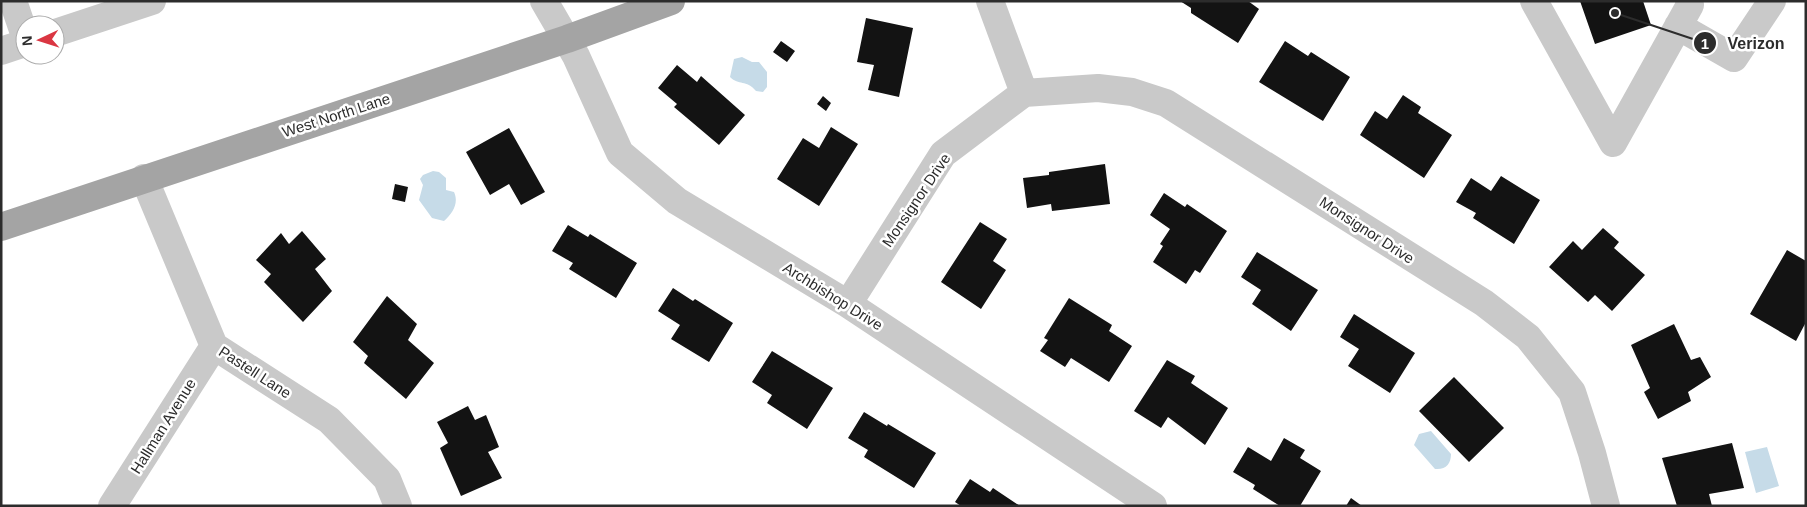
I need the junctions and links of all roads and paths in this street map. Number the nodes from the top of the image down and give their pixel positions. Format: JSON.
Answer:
{"nodes":[{"id":1,"x":13,"y":1,"type":"edge"},
{"id":2,"x":152,"y":1,"type":"edge"},
{"id":3,"x":544,"y":1,"type":"edge"},
{"id":4,"x":671,"y":1,"type":"edge"},
{"id":5,"x":990,"y":1,"type":"edge"},
{"id":6,"x":1534,"y":1,"type":"edge"},
{"id":7,"x":1689,"y":1,"type":"edge"},
{"id":8,"x":1772,"y":1,"type":"edge"},
{"id":9,"x":18,"y":15,"type":"edge"},
{"id":10,"x":1678,"y":26,"type":"junction"},
{"id":11,"x":65,"y":30,"type":"edge"},
{"id":12,"x":568,"y":39,"type":"junction"},
{"id":13,"x":15,"y":46,"type":"edge"},
{"id":14,"x":1,"y":51,"type":"edge"},
{"id":15,"x":1024,"y":93,"type":"junction"},
{"id":16,"x":144,"y":178,"type":"junction"},
{"id":17,"x":1,"y":227,"type":"edge"},
{"id":18,"x":848,"y":304,"type":"junction"},
{"id":19,"x":214,"y":346,"type":"junction"},
{"id":20,"x":112,"y":506,"type":"edge"},
{"id":21,"x":398,"y":506,"type":"edge"},
{"id":22,"x":1153,"y":506,"type":"edge"},
{"id":23,"x":1606,"y":506,"type":"edge"}],
"edges":[{"from":1,"to":9,"type":"street"},
{"from":2,"to":11,"type":"street"},
{"from":3,"to":12,"type":"street","name":"Archbishop Drive"},
{"from":4,"to":12,"type":"main road","name":"West North Lane"},
{"from":5,"to":15,"type":"street"},
{"from":6,"to":10,"type":"street"},
{"from":7,"to":10,"type":"street"},
{"from":8,"to":10,"type":"street"},
{"from":12,"to":16,"type":"main road","name":"West North Lane"},
{"from":12,"to":18,"type":"street","name":"Archbishop Drive"},
{"from":13,"to":14,"type":"street"},
{"from":15,"to":18,"type":"street","name":"Monsignor Drive"},
{"from":15,"to":23,"type":"street","name":"Monsignor Drive"},
{"from":16,"to":17,"type":"main road","name":"West North Lane"},
{"from":16,"to":19,"type":"street","name":"Pastell Lane"},
{"from":18,"to":22,"type":"street","name":"Archbishop Drive"},
{"from":19,"to":20,"type":"street","name":"Hallman Avenue"},
{"from":19,"to":21,"type":"street","name":"Pastell Lane"}]}
